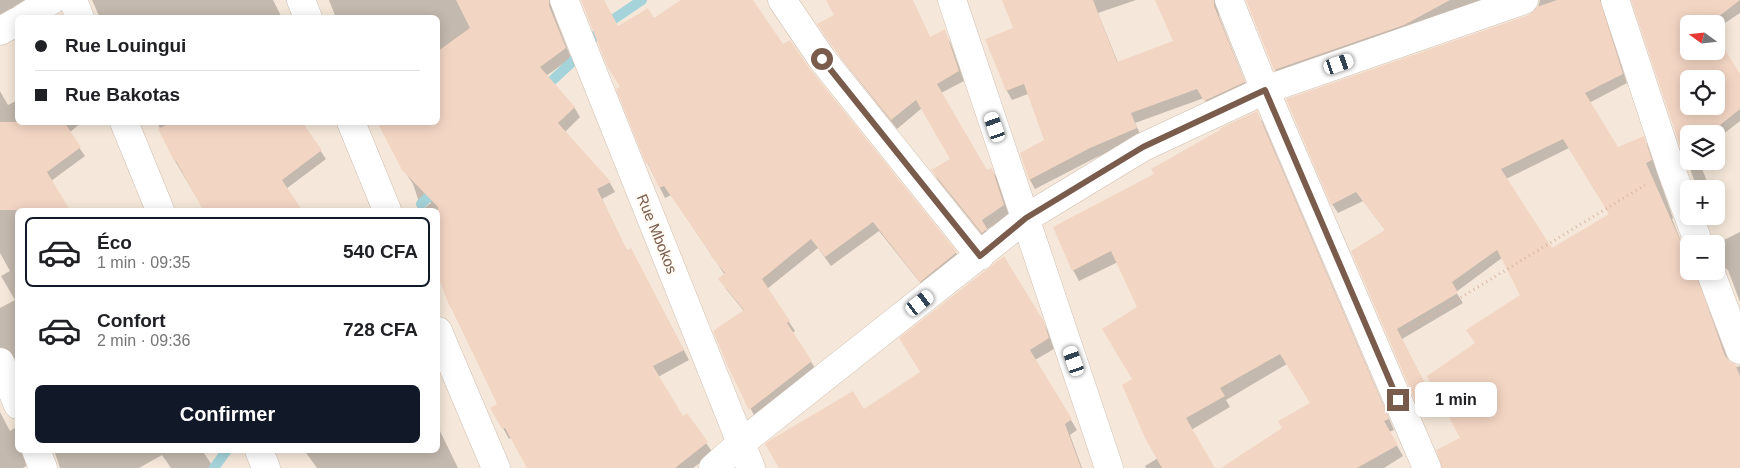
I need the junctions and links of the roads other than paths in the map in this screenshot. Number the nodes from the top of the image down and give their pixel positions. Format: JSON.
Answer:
{"nodes":[{"id":1,"x":52,"y":0,"type":"edge"},
{"id":2,"x":73,"y":0,"type":"edge"},
{"id":3,"x":301,"y":0,"type":"edge"},
{"id":4,"x":564,"y":0,"type":"edge"},
{"id":5,"x":782,"y":0,"type":"edge"},
{"id":6,"x":952,"y":0,"type":"edge"},
{"id":7,"x":1229,"y":0,"type":"edge"},
{"id":8,"x":1524,"y":0,"type":"edge"},
{"id":9,"x":1615,"y":0,"type":"edge"},
{"id":10,"x":28,"y":15,"type":"edge"},
{"id":11,"x":79,"y":15,"type":"edge"},
{"id":12,"x":307,"y":15,"type":"edge"},
{"id":13,"x":15,"y":23,"type":"edge"},
{"id":14,"x":0,"y":31,"type":"edge"},
{"id":15,"x":1265,"y":90,"type":"junction"},
{"id":16,"x":125,"y":125,"type":"edge"},
{"id":17,"x":352,"y":125,"type":"edge"},
{"id":18,"x":159,"y":208,"type":"edge"},
{"id":19,"x":386,"y":208,"type":"edge"},
{"id":20,"x":1026,"y":218,"type":"junction"},
{"id":21,"x":1696,"y":235,"type":"edge"},
{"id":22,"x":980,"y":256,"type":"junction"},
{"id":23,"x":1713,"y":280,"type":"edge"},
{"id":24,"x":440,"y":336,"type":"edge"},
{"id":25,"x":1740,"y":350,"type":"edge"},
{"id":26,"x":0,"y":362,"type":"edge"},
{"id":27,"x":15,"y":398,"type":"edge"},
{"id":28,"x":37,"y":453,"type":"edge"},
{"id":29,"x":260,"y":453,"type":"edge"},
{"id":30,"x":746,"y":456,"type":"edge"},
{"id":31,"x":43,"y":468,"type":"edge"},
{"id":32,"x":266,"y":468,"type":"edge"},
{"id":33,"x":496,"y":468,"type":"edge"},
{"id":34,"x":713,"y":468,"type":"edge"},
{"id":35,"x":1109,"y":468,"type":"edge"},
{"id":36,"x":1427,"y":468,"type":"edge"}],
"edges":[{"from":1,"to":10,"type":"street"},
{"from":2,"to":11,"type":"street"},
{"from":3,"to":12,"type":"street"},
{"from":4,"to":30,"type":"street","name":"Rue Mbokos"},
{"from":5,"to":22,"type":"street"},
{"from":6,"to":20,"type":"street"},
{"from":7,"to":15,"type":"street"},
{"from":8,"to":15,"type":"street"},
{"from":9,"to":21,"type":"street"},
{"from":13,"to":14,"type":"street"},
{"from":15,"to":20,"type":"street"},
{"from":15,"to":36,"type":"street"},
{"from":16,"to":18,"type":"street"},
{"from":17,"to":19,"type":"street"},
{"from":20,"to":22,"type":"street"},
{"from":20,"to":35,"type":"street"},
{"from":22,"to":30,"type":"street"},
{"from":23,"to":25,"type":"street"},
{"from":24,"to":33,"type":"street"},
{"from":26,"to":27,"type":"street"},
{"from":28,"to":31,"type":"street"},
{"from":29,"to":32,"type":"street"},
{"from":30,"to":34,"type":"street"}]}
